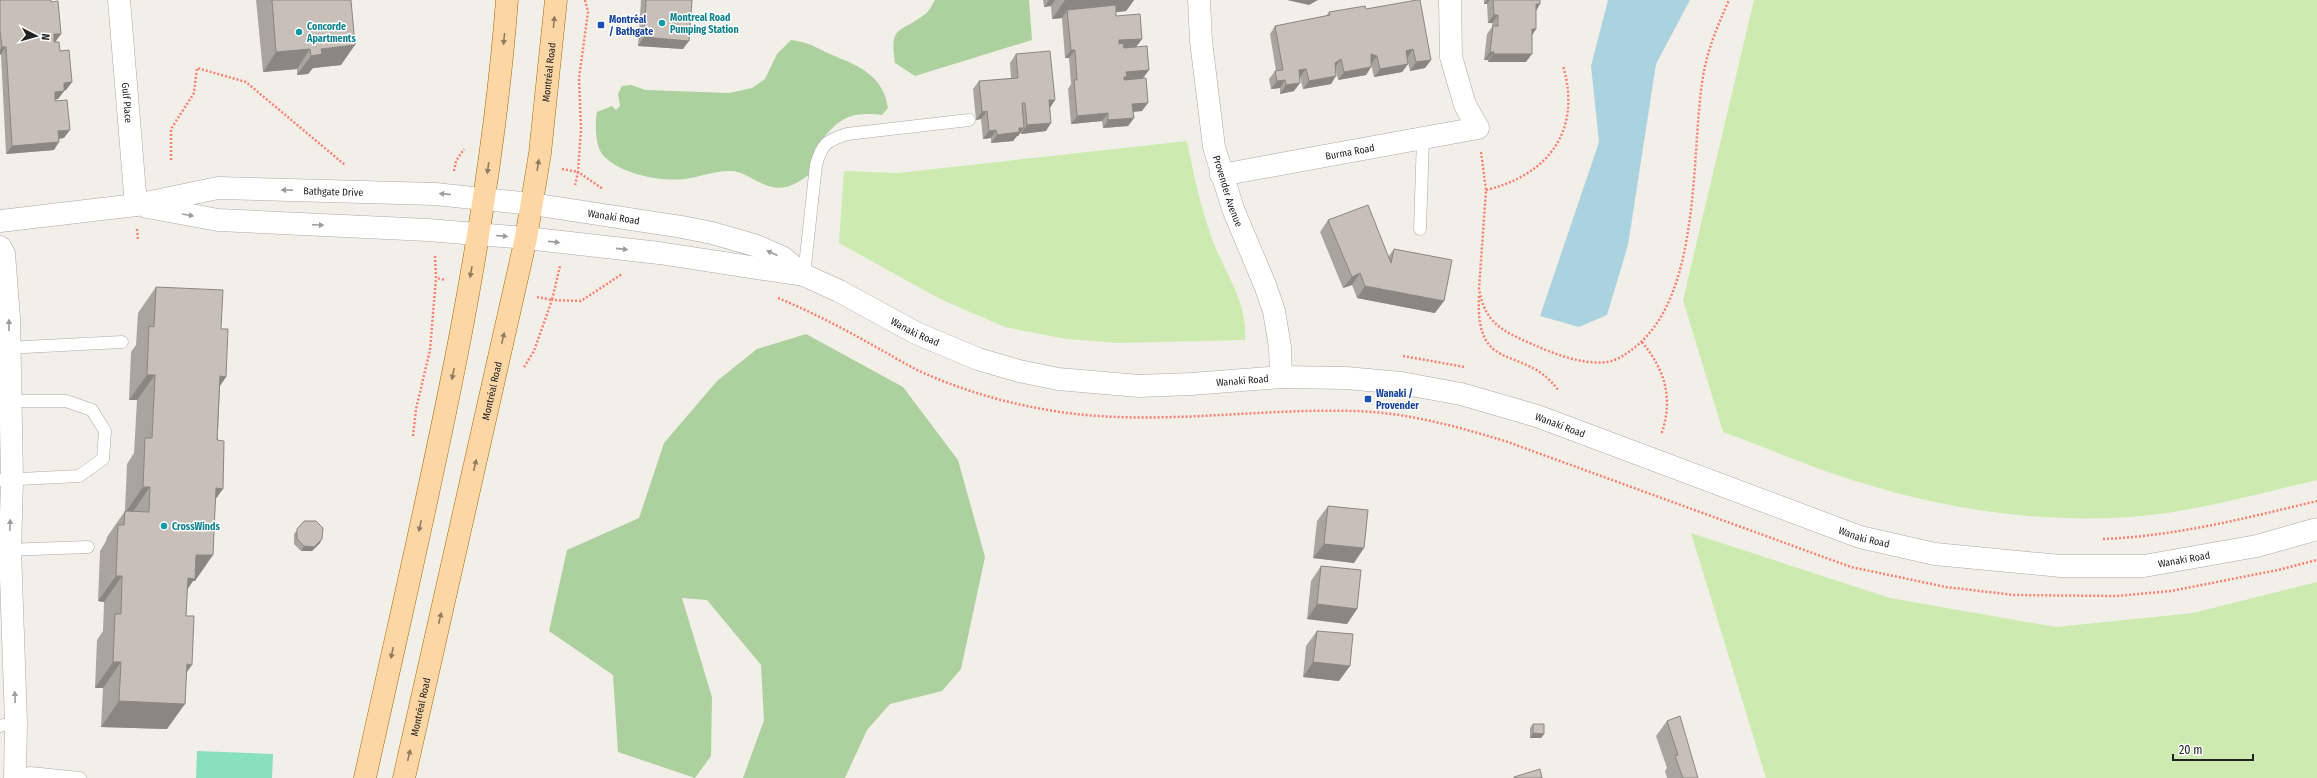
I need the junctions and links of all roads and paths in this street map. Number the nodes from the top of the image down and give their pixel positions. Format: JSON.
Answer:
{"nodes":[{"id":1,"x":120,"y":0,"type":"edge"},
{"id":2,"x":507,"y":0,"type":"edge"},
{"id":3,"x":556,"y":0,"type":"edge"},
{"id":4,"x":1199,"y":0,"type":"edge"},
{"id":5,"x":1450,"y":0,"type":"edge"},
{"id":6,"x":1729,"y":0,"type":"edge"},
{"id":7,"x":1563,"y":66,"type":"dead end"},
{"id":8,"x":969,"y":120,"type":"dead end"},
{"id":9,"x":1478,"y":128,"type":"junction"},
{"id":10,"x":1423,"y":138,"type":"junction"},
{"id":11,"x":171,"y":160,"type":"dead end"},
{"id":12,"x":350,"y":170,"type":"dead end"},
{"id":13,"x":1222,"y":175,"type":"junction"},
{"id":14,"x":1486,"y":190,"type":"junction"},
{"id":15,"x":484,"y":198,"type":"junction"},
{"id":16,"x":532,"y":204,"type":"junction"},
{"id":17,"x":136,"y":205,"type":"junction"},
{"id":18,"x":0,"y":221,"type":"edge"},
{"id":19,"x":1420,"y":229,"type":"dead end"},
{"id":20,"x":478,"y":234,"type":"junction"},
{"id":21,"x":526,"y":238,"type":"junction"},
{"id":22,"x":0,"y":246,"type":"edge"},
{"id":23,"x":626,"y":271,"type":"dead end"},
{"id":24,"x":804,"y":275,"type":"junction"},
{"id":25,"x":1479,"y":289,"type":"junction"},
{"id":26,"x":775,"y":297,"type":"dead end"},
{"id":27,"x":122,"y":342,"type":"dead end"},
{"id":28,"x":1642,"y":342,"type":"junction"},
{"id":29,"x":4,"y":348,"type":"edge"},
{"id":30,"x":522,"y":371,"type":"dead end"},
{"id":31,"x":1281,"y":377,"type":"junction"},
{"id":32,"x":1558,"y":390,"type":"dead end"},
{"id":33,"x":10,"y":401,"type":"junction"},
{"id":34,"x":1660,"y":438,"type":"dead end"},
{"id":35,"x":6,"y":480,"type":"edge"},
{"id":36,"x":2317,"y":529,"type":"edge"},
{"id":37,"x":88,"y":547,"type":"dead end"},
{"id":38,"x":5,"y":550,"type":"edge"},
{"id":39,"x":2317,"y":560,"type":"edge"},
{"id":40,"x":8,"y":724,"type":"edge"},
{"id":41,"x":15,"y":778,"type":"edge"},
{"id":42,"x":23,"y":778,"type":"edge"},
{"id":43,"x":80,"y":778,"type":"edge"},
{"id":44,"x":365,"y":778,"type":"edge"},
{"id":45,"x":404,"y":778,"type":"edge"}],
"edges":[{"from":1,"to":17,"type":"street","name":"Gulf Place"},
{"from":2,"to":15,"type":"main road","one_way":true},
{"from":16,"to":3,"type":"main road","name":"Montréal Road","one_way":true},
{"from":4,"to":13,"type":"street","name":"Provender Avenue"},
{"from":5,"to":9,"type":"street"},
{"from":6,"to":28,"type":"path"},
{"from":7,"to":14,"type":"path"},
{"from":8,"to":24,"type":"lane"},
{"from":9,"to":10,"type":"street","name":"Burma Road"},
{"from":9,"to":14,"type":"path"},
{"from":10,"to":13,"type":"street","name":"Burma Road"},
{"from":10,"to":19,"type":"lane"},
{"from":11,"to":12,"type":"path"},
{"from":13,"to":31,"type":"street","name":"Provender Avenue"},
{"from":14,"to":25,"type":"path"},
{"from":15,"to":16,"type":"street","name":"Bathgate Drive"},
{"from":15,"to":17,"type":"street","name":"Bathgate Drive","one_way":true},
{"from":15,"to":20,"type":"main road"},
{"from":16,"to":21,"type":"main road","name":"Montréal Road"},
{"from":24,"to":16,"type":"street","name":"Wanaki Road","one_way":true},
{"from":17,"to":18,"type":"street","name":"Bathgate Drive"},
{"from":17,"to":20,"type":"street","name":"Bathgate Drive","one_way":true},
{"from":20,"to":21,"type":"street","name":"Bathgate Drive","one_way":true},
{"from":20,"to":44,"type":"main road","one_way":true},
{"from":21,"to":24,"type":"street","name":"Wanaki Road","one_way":true},
{"from":45,"to":21,"type":"main road","name":"Montréal Road","one_way":true},
{"from":29,"to":22,"type":"street","one_way":true},
{"from":23,"to":30,"type":"path"},
{"from":24,"to":31,"type":"street","name":"Wanaki Road"},
{"from":25,"to":28,"type":"path"},
{"from":25,"to":32,"type":"path"},
{"from":26,"to":39,"type":"path"},
{"from":27,"to":29,"type":"lane"},
{"from":28,"to":34,"type":"path"},
{"from":29,"to":33,"type":"street"},
{"from":31,"to":36,"type":"street","name":"Wanaki Road"},
{"from":33,"to":35,"type":"street"},
{"from":33,"to":35,"type":"lane"},
{"from":38,"to":35,"type":"street","one_way":true},
{"from":37,"to":38,"type":"lane"},
{"from":40,"to":38,"type":"street","one_way":true},
{"from":40,"to":41,"type":"street"},
{"from":42,"to":43,"type":"lane"}]}
